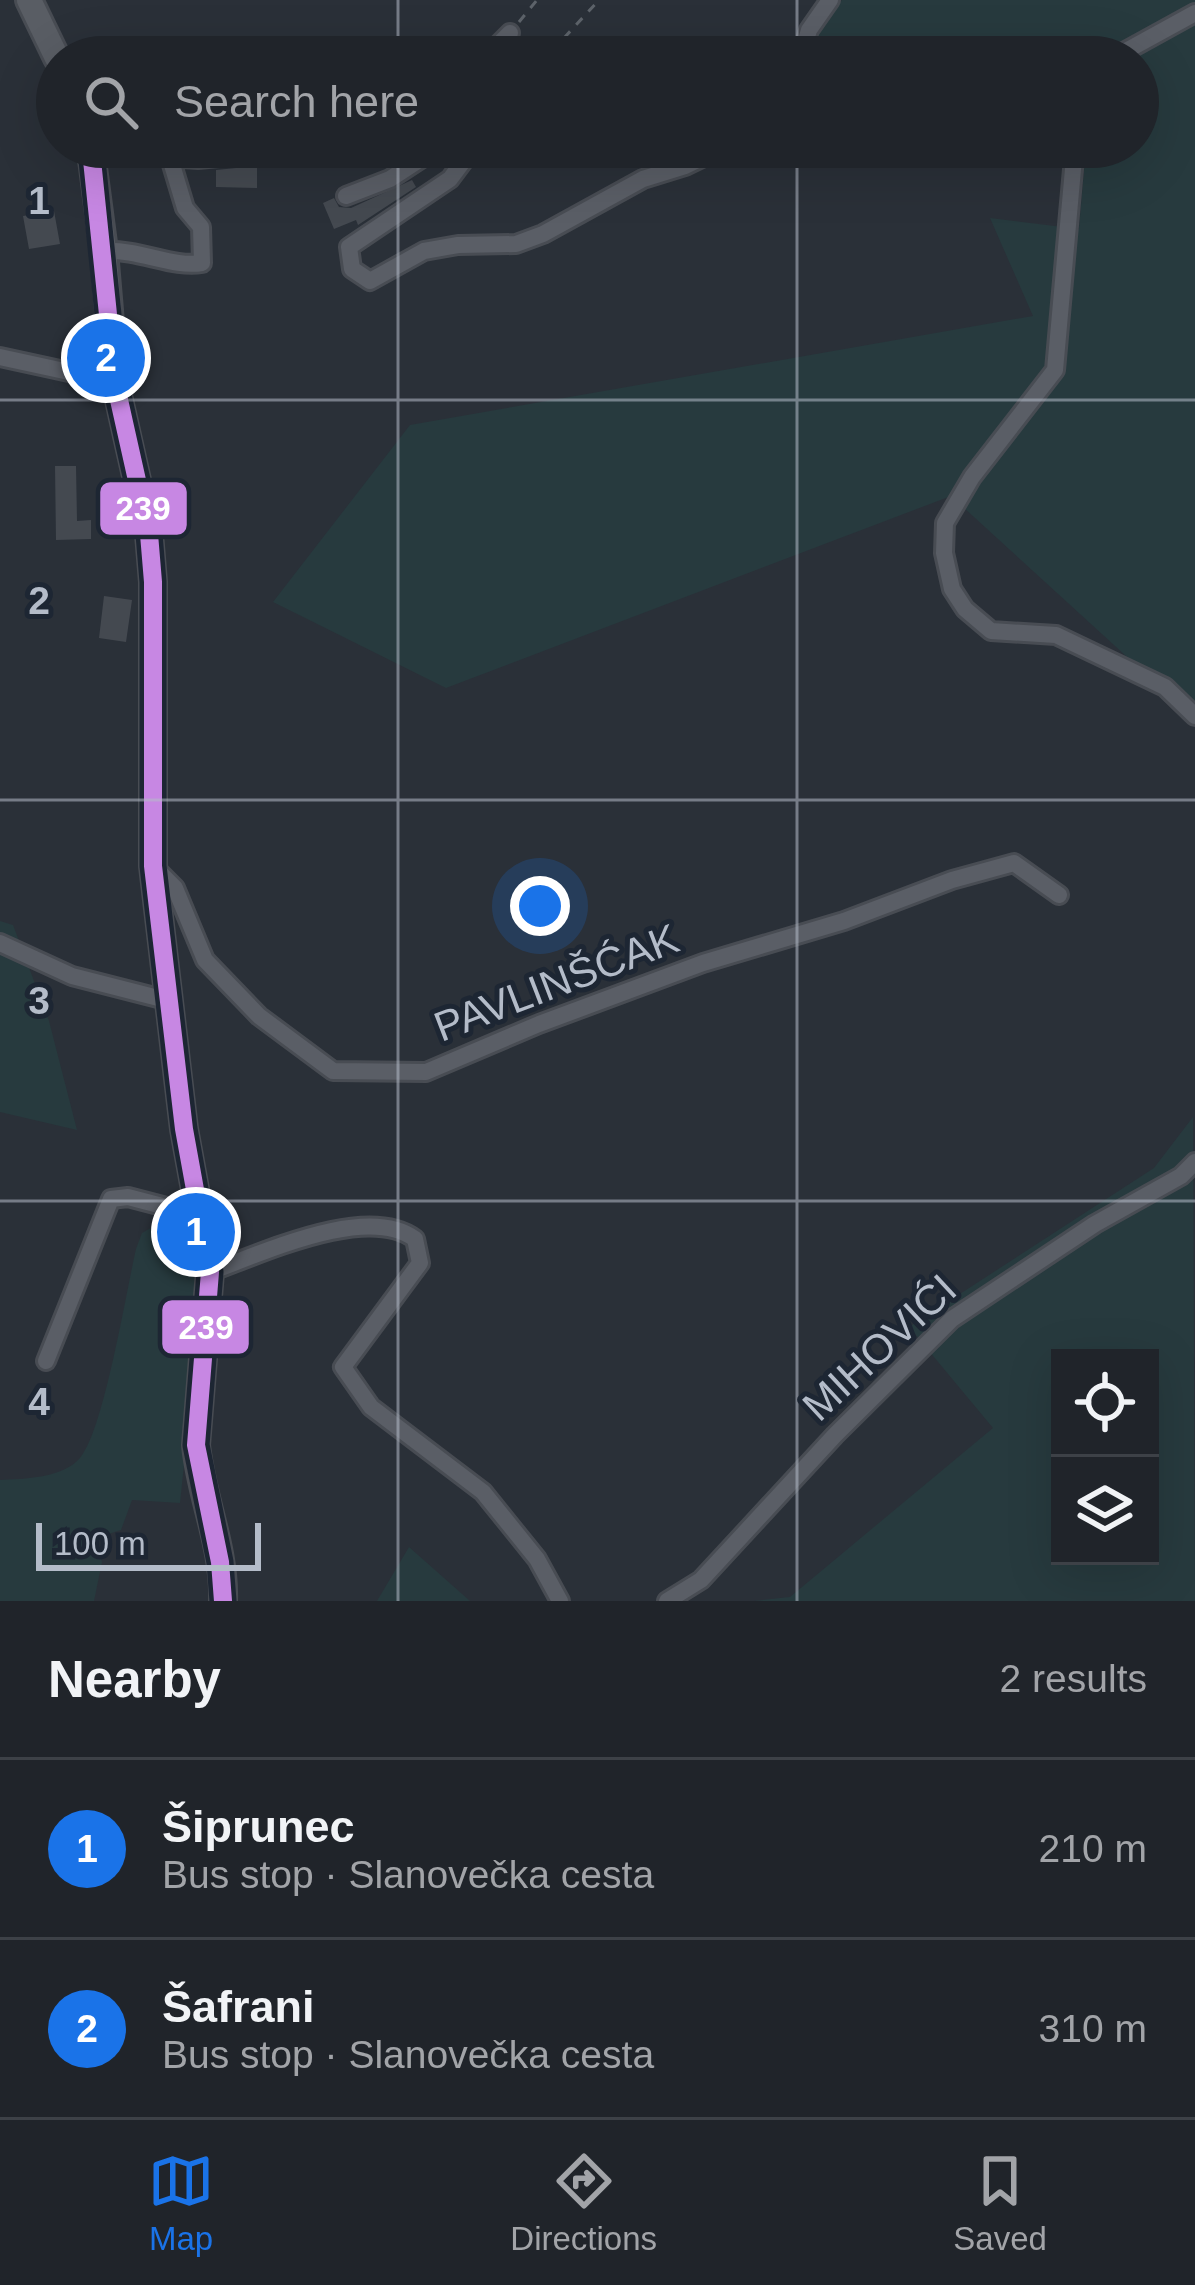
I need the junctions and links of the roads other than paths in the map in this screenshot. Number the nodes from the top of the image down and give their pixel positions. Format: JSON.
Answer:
{"nodes":[{"id":1,"x":29,"y":0,"type":"edge"},
{"id":2,"x":830,"y":0,"type":"edge"},
{"id":3,"x":1195,"y":14,"type":"edge"},
{"id":4,"x":510,"y":33,"type":"road end"},
{"id":5,"x":46,"y":36,"type":"edge"},
{"id":6,"x":507,"y":36,"type":"edge"},
{"id":7,"x":807,"y":36,"type":"edge"},
{"id":8,"x":1154,"y":36,"type":"edge"},
{"id":9,"x":91,"y":168,"type":"edge"},
{"id":10,"x":173,"y":168,"type":"edge"},
{"id":11,"x":408,"y":168,"type":"edge"},
{"id":12,"x":458,"y":168,"type":"edge"},
{"id":13,"x":675,"y":168,"type":"edge"},
{"id":14,"x":1073,"y":168,"type":"edge"},
{"id":15,"x":346,"y":196,"type":"dead end"},
{"id":16,"x":104,"y":250,"type":"junction"},
{"id":17,"x":0,"y":357,"type":"edge"},
{"id":18,"x":116,"y":382,"type":"junction"},
{"id":19,"x":1195,"y":716,"type":"edge"},
{"id":20,"x":153,"y":866,"type":"junction"},
{"id":21,"x":1059,"y":895,"type":"dead end"},
{"id":22,"x":0,"y":943,"type":"edge"},
{"id":23,"x":170,"y":1001,"type":"junction"},
{"id":24,"x":1195,"y":1162,"type":"edge"},
{"id":25,"x":197,"y":1215,"type":"junction"},
{"id":26,"x":210,"y":1272,"type":"junction"},
{"id":27,"x":46,"y":1360,"type":"dead end"},
{"id":28,"x":223,"y":1601,"type":"edge"},
{"id":29,"x":560,"y":1601,"type":"edge"},
{"id":30,"x":667,"y":1601,"type":"edge"}],
"edges":[{"from":1,"to":5,"type":"street"},
{"from":2,"to":7,"type":"street"},
{"from":3,"to":8,"type":"street"},
{"from":4,"to":6,"type":"street"},
{"from":9,"to":16,"type":"street"},
{"from":10,"to":16,"type":"street"},
{"from":11,"to":15,"type":"street"},
{"from":12,"to":13,"type":"street"},
{"from":14,"to":19,"type":"street"},
{"from":16,"to":18,"type":"street"},
{"from":17,"to":18,"type":"street"},
{"from":18,"to":20,"type":"street"},
{"from":20,"to":21,"type":"street","name":"PAVLINŠĆAK"},
{"from":20,"to":23,"type":"street"},
{"from":22,"to":23,"type":"street"},
{"from":23,"to":25,"type":"street"},
{"from":24,"to":30,"type":"street","name":"MIHOVIĆI"},
{"from":25,"to":26,"type":"street"},
{"from":25,"to":27,"type":"street"},
{"from":26,"to":28,"type":"street"},
{"from":26,"to":29,"type":"street"}]}
